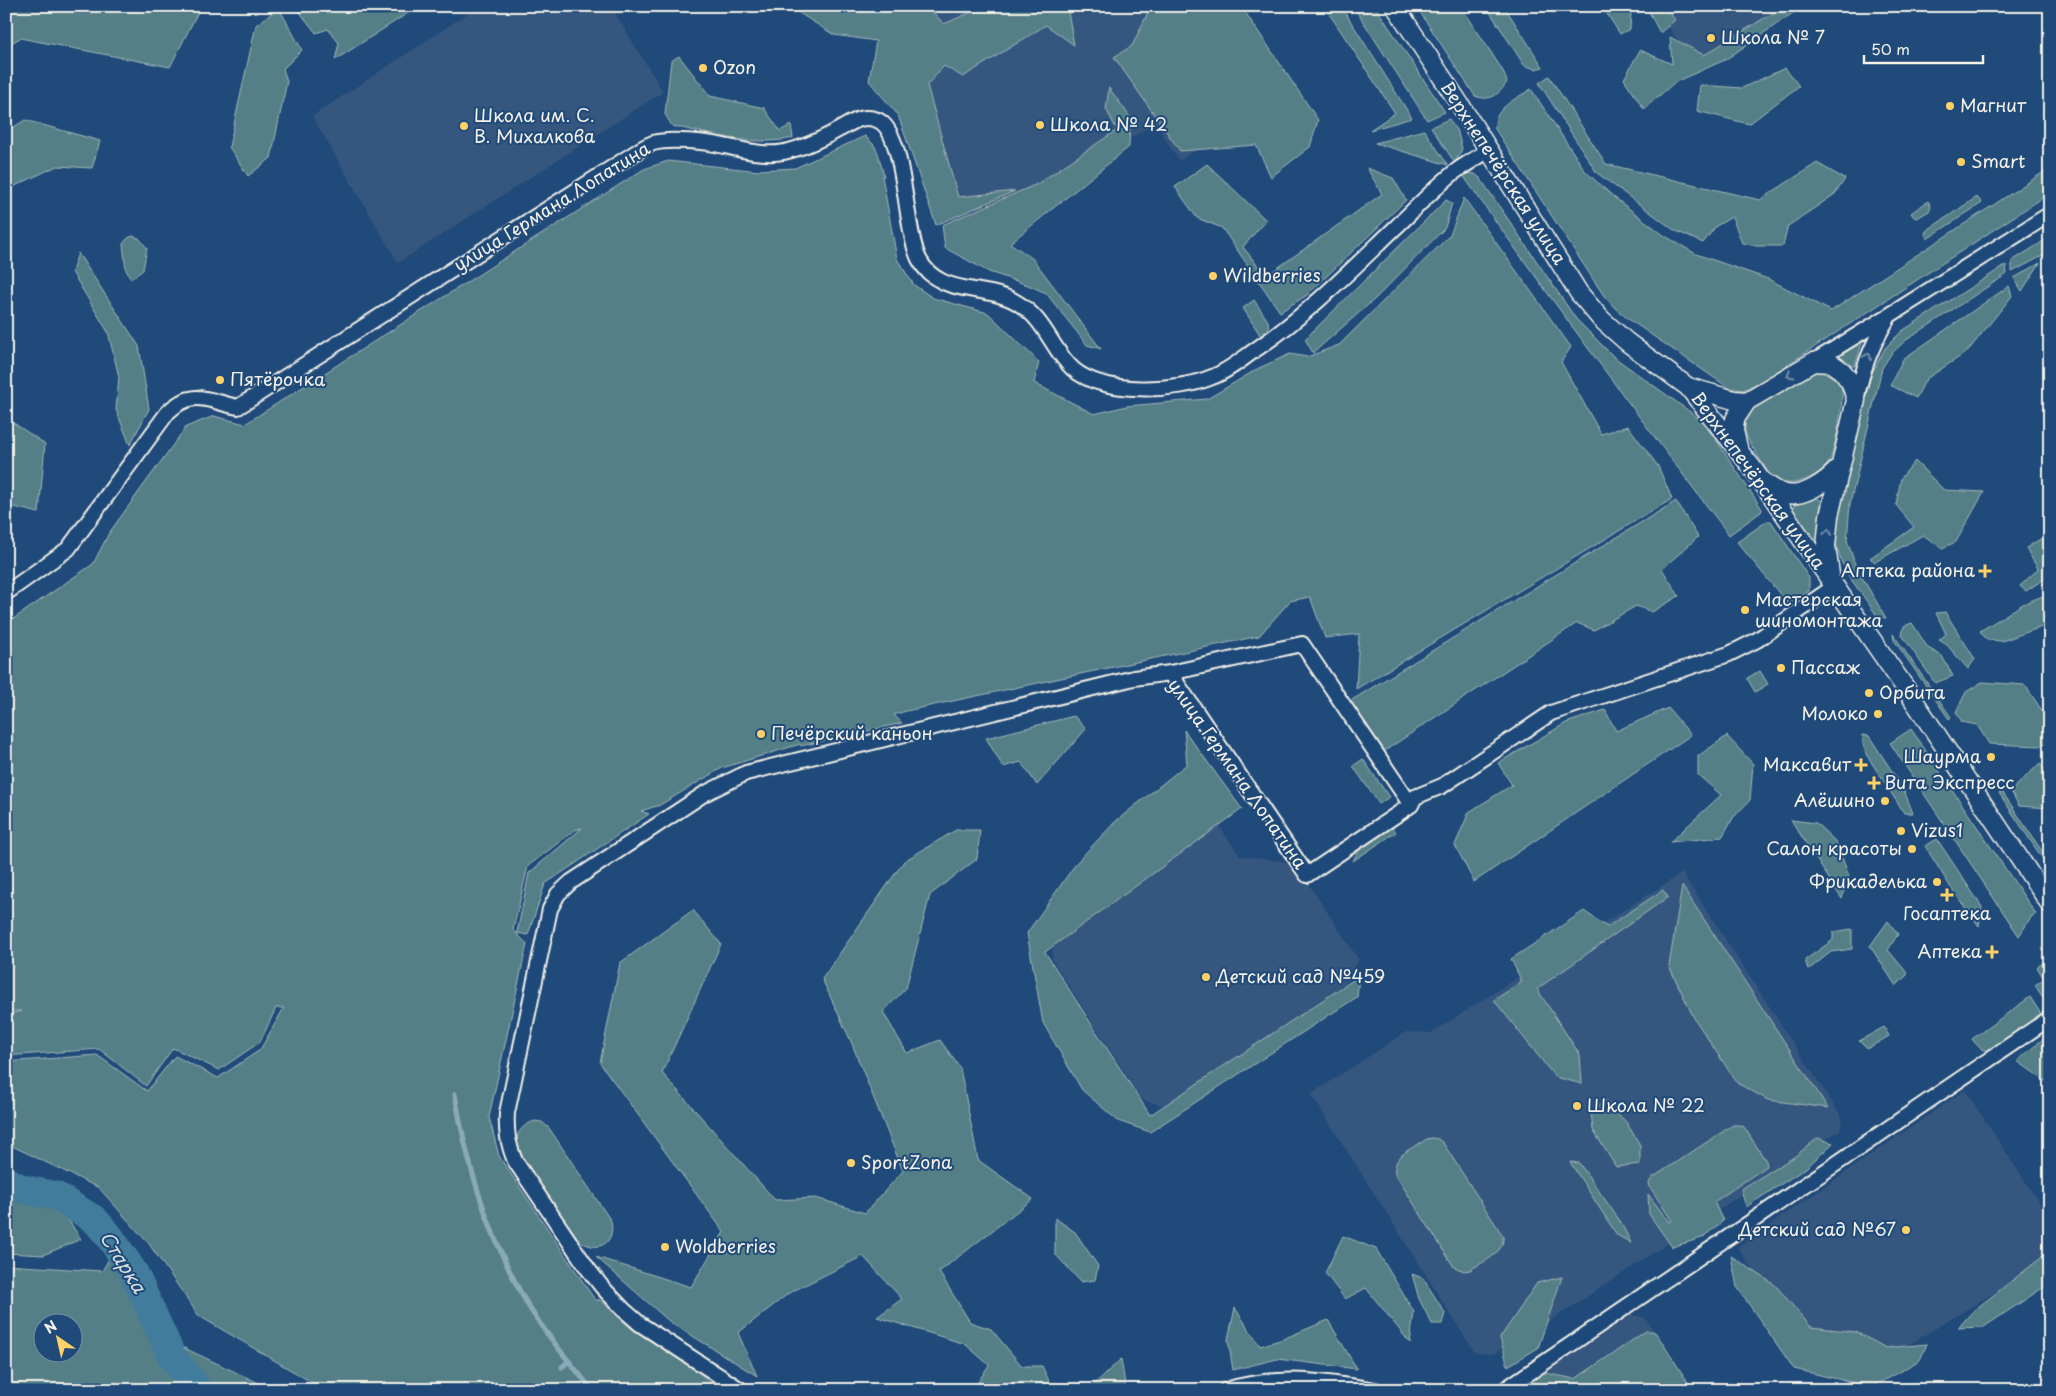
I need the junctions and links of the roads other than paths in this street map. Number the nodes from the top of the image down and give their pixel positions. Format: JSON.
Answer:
{"nodes":[{"id":1,"x":1395,"y":6,"type":"edge"},
{"id":2,"x":1489,"y":150,"type":"junction"},
{"id":3,"x":2050,"y":214,"type":"edge"},
{"id":4,"x":1890,"y":316,"type":"junction"},
{"id":5,"x":1813,"y":362,"type":"junction"},
{"id":6,"x":1688,"y":387,"type":"junction"},
{"id":7,"x":1856,"y":400,"type":"junction"},
{"id":8,"x":1747,"y":401,"type":"junction"},
{"id":9,"x":1738,"y":449,"type":"junction"},
{"id":10,"x":1840,"y":467,"type":"junction"},
{"id":11,"x":1762,"y":481,"type":"junction"},
{"id":12,"x":1833,"y":583,"type":"junction"},
{"id":13,"x":6,"y":593,"type":"edge"},
{"id":14,"x":1170,"y":672,"type":"junction"},
{"id":15,"x":1411,"y":805,"type":"junction"},
{"id":16,"x":2050,"y":904,"type":"edge"},
{"id":17,"x":2050,"y":1018,"type":"edge"},
{"id":18,"x":741,"y":1390,"type":"edge"},
{"id":19,"x":1226,"y":1390,"type":"edge"},
{"id":20,"x":1376,"y":1390,"type":"edge"},
{"id":21,"x":1504,"y":1390,"type":"edge"}],
"edges":[{"from":1,"to":2,"type":"street","name":"Верхнепечёрская улица"},
{"from":2,"to":6,"type":"street","name":"Верхнепечёрская улица"},
{"from":2,"to":13,"type":"street","name":"улица Германа Лопатина"},
{"from":3,"to":4,"type":"street"},
{"from":4,"to":5,"type":"street"},
{"from":7,"to":4,"type":"street","one_way":true},
{"from":5,"to":7,"type":"street"},
{"from":5,"to":8,"type":"street","one_way":true},
{"from":6,"to":8,"type":"street"},
{"from":6,"to":9,"type":"street","name":"Верхнепечёрская улица"},
{"from":7,"to":10,"type":"street"},
{"from":8,"to":9,"type":"street"},
{"from":9,"to":11,"type":"street","name":"Верхнепечёрская улица"},
{"from":10,"to":11,"type":"street"},
{"from":12,"to":10,"type":"street","one_way":true},
{"from":11,"to":12,"type":"street","name":"Верхнепечёрская улица"},
{"from":12,"to":15,"type":"street","name":"улица Германа Лопатина"},
{"from":12,"to":16,"type":"street","name":"Верхнепечёрская улица"},
{"from":14,"to":15,"type":"street"},
{"from":14,"to":15,"type":"street","name":"улица Германа Лопатина"},
{"from":14,"to":18,"type":"street","name":"улица Германа Лопатина"},
{"from":17,"to":21,"type":"street"},
{"from":19,"to":20,"type":"street"}]}
